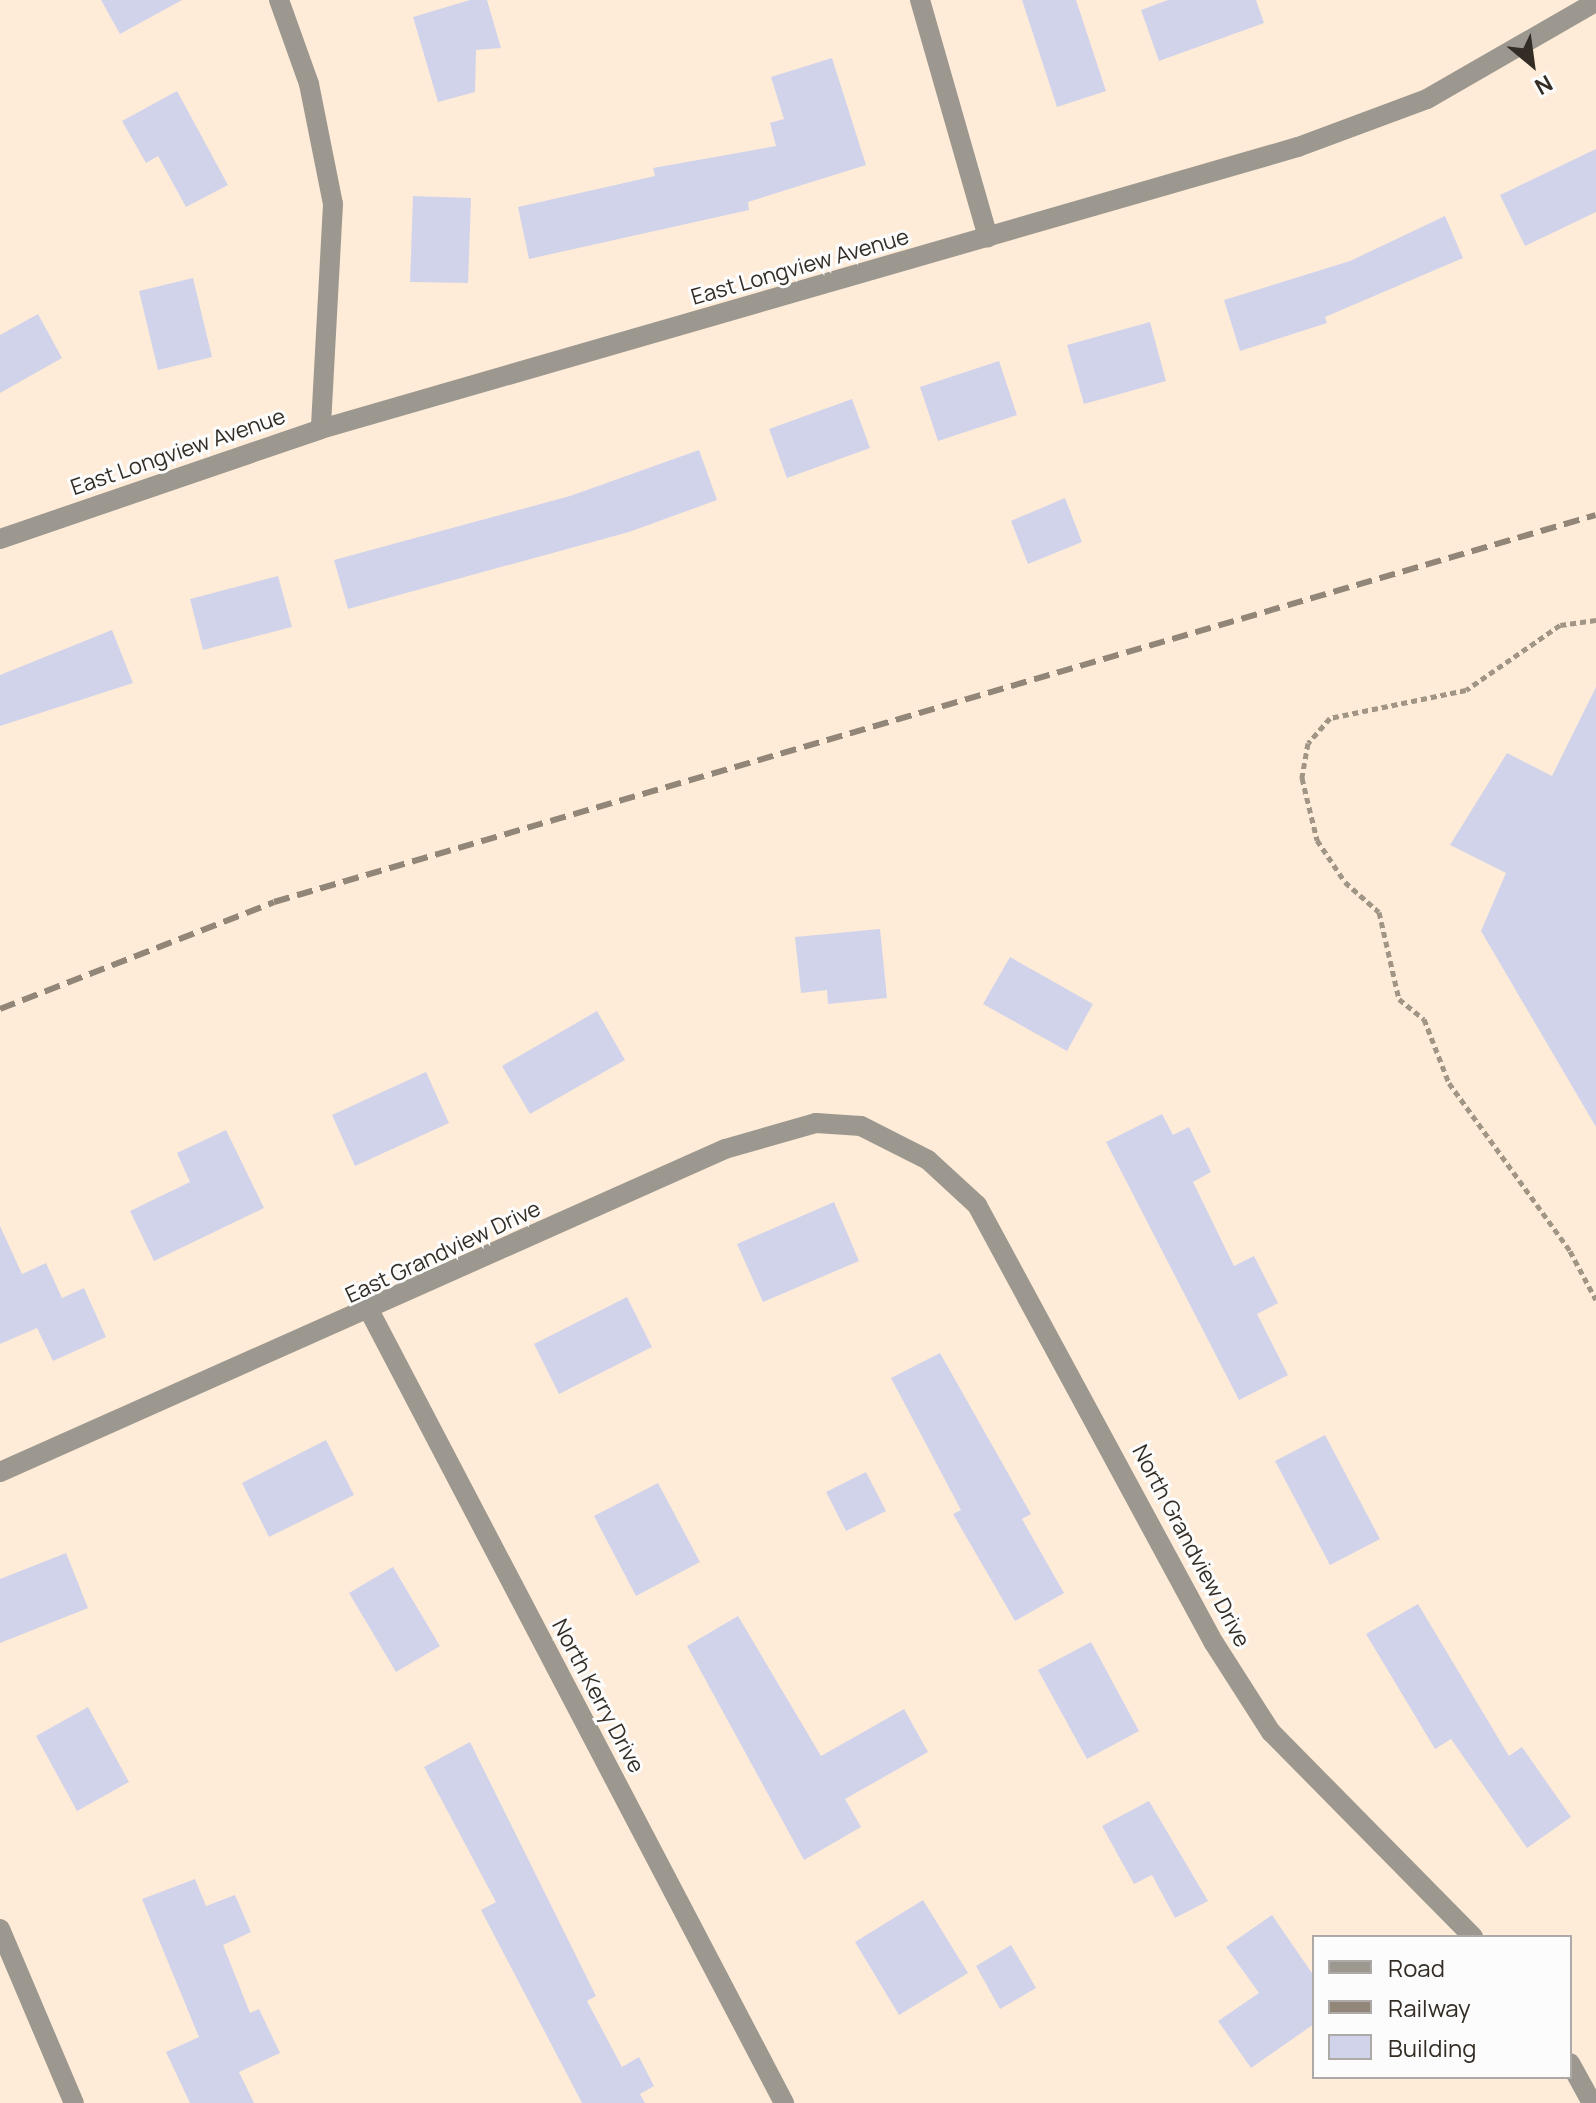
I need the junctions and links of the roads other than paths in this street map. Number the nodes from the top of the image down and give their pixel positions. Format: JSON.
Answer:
{"nodes":[{"id":1,"x":279,"y":0,"type":"edge"},
{"id":2,"x":920,"y":0,"type":"edge"},
{"id":3,"x":1596,"y":2,"type":"edge"},
{"id":4,"x":988,"y":237,"type":"junction"},
{"id":5,"x":321,"y":429,"type":"junction"},
{"id":6,"x":0,"y":539,"type":"edge"},
{"id":7,"x":911,"y":1149,"type":"joint"},
{"id":8,"x":370,"y":1312,"type":"junction"},
{"id":9,"x":0,"y":1472,"type":"edge"},
{"id":10,"x":0,"y":1929,"type":"edge"},
{"id":11,"x":1471,"y":1935,"type":"edge"},
{"id":12,"x":1572,"y":2067,"type":"edge"},
{"id":13,"x":74,"y":2103,"type":"edge"},
{"id":14,"x":784,"y":2103,"type":"edge"},
{"id":15,"x":1592,"y":2103,"type":"edge"}],
"edges":[{"from":1,"to":5,"type":"street"},
{"from":2,"to":4,"type":"street"},
{"from":3,"to":4,"type":"street","name":"East Longview Avenue"},
{"from":4,"to":5,"type":"street","name":"East Longview Avenue"},
{"from":5,"to":6,"type":"street","name":"East Longview Avenue"},
{"from":7,"to":8,"type":"street","name":"East Grandview Drive"},
{"from":7,"to":11,"type":"street","name":"North Grandview Drive"},
{"from":8,"to":9,"type":"street","name":"East Grandview Drive"},
{"from":8,"to":14,"type":"street","name":"North Kerry Drive"},
{"from":10,"to":13,"type":"street"},
{"from":12,"to":15,"type":"street"}]}
